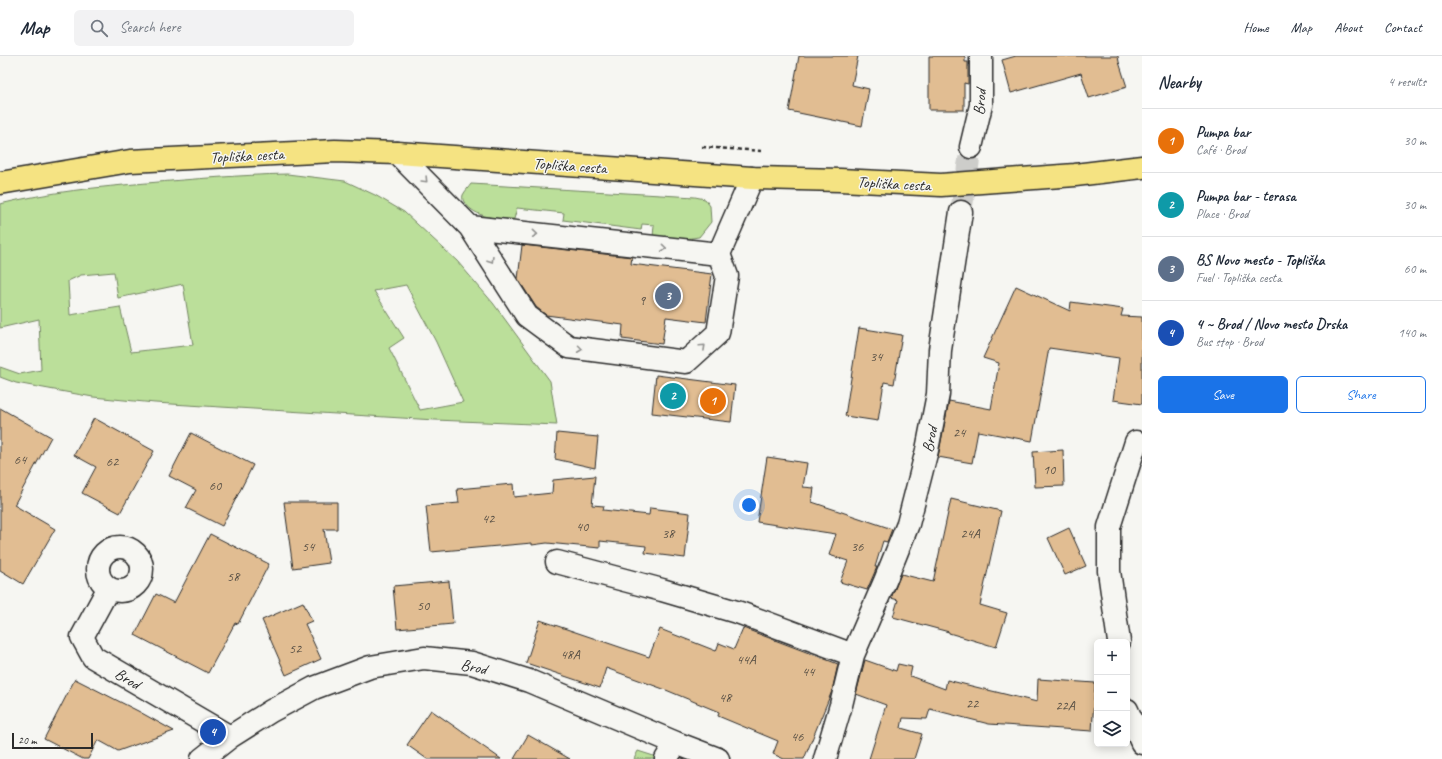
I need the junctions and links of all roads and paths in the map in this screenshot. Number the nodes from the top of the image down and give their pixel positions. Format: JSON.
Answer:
{"nodes":[{"id":1,"x":981,"y":56,"type":"edge"},
{"id":2,"x":971,"y":147,"type":"tunnel mouth"},
{"id":3,"x":398,"y":153,"type":"junction"},
{"id":4,"x":1142,"y":167,"type":"edge"},
{"id":5,"x":752,"y":178,"type":"junction"},
{"id":6,"x":0,"y":183,"type":"edge"},
{"id":7,"x":961,"y":212,"type":"tunnel mouth"},
{"id":8,"x":470,"y":227,"type":"junction"},
{"id":9,"x":719,"y":254,"type":"junction"},
{"id":10,"x":1136,"y":442,"type":"dead end"},
{"id":11,"x":557,"y":562,"type":"dead end"},
{"id":12,"x":108,"y":589,"type":"dead end"},
{"id":13,"x":1119,"y":639,"type":"edge"},
{"id":14,"x":853,"y":655,"type":"junction"},
{"id":15,"x":1127,"y":711,"type":"edge"},
{"id":16,"x":230,"y":737,"type":"junction"},
{"id":17,"x":1142,"y":743,"type":"edge"},
{"id":18,"x":671,"y":751,"type":"edge"},
{"id":19,"x":202,"y":759,"type":"edge"},
{"id":20,"x":718,"y":759,"type":"edge"},
{"id":21,"x":825,"y":759,"type":"edge"}],
"edges":[{"from":1,"to":2,"type":"street","name":"Brod"},
{"from":3,"to":5,"type":"main road","name":"Topliška cesta"},
{"from":3,"to":6,"type":"main road","name":"Topliška cesta"},
{"from":3,"to":8,"type":"street","one_way":true},
{"from":4,"to":5,"type":"main road","name":"Topliška cesta"},
{"from":5,"to":9,"type":"street"},
{"from":7,"to":14,"type":"street","name":"Brod"},
{"from":8,"to":9,"type":"street","one_way":true},
{"from":8,"to":9,"type":"street","one_way":true},
{"from":10,"to":13,"type":"street"},
{"from":11,"to":14,"type":"street"},
{"from":12,"to":16,"type":"street","name":"Brod"},
{"from":14,"to":21,"type":"street","name":"Brod"},
{"from":15,"to":17,"type":"street"},
{"from":16,"to":18,"type":"street","name":"Brod"},
{"from":16,"to":19,"type":"street","name":"Brod"},
{"from":18,"to":20,"type":"street","name":"Brod"}]}
